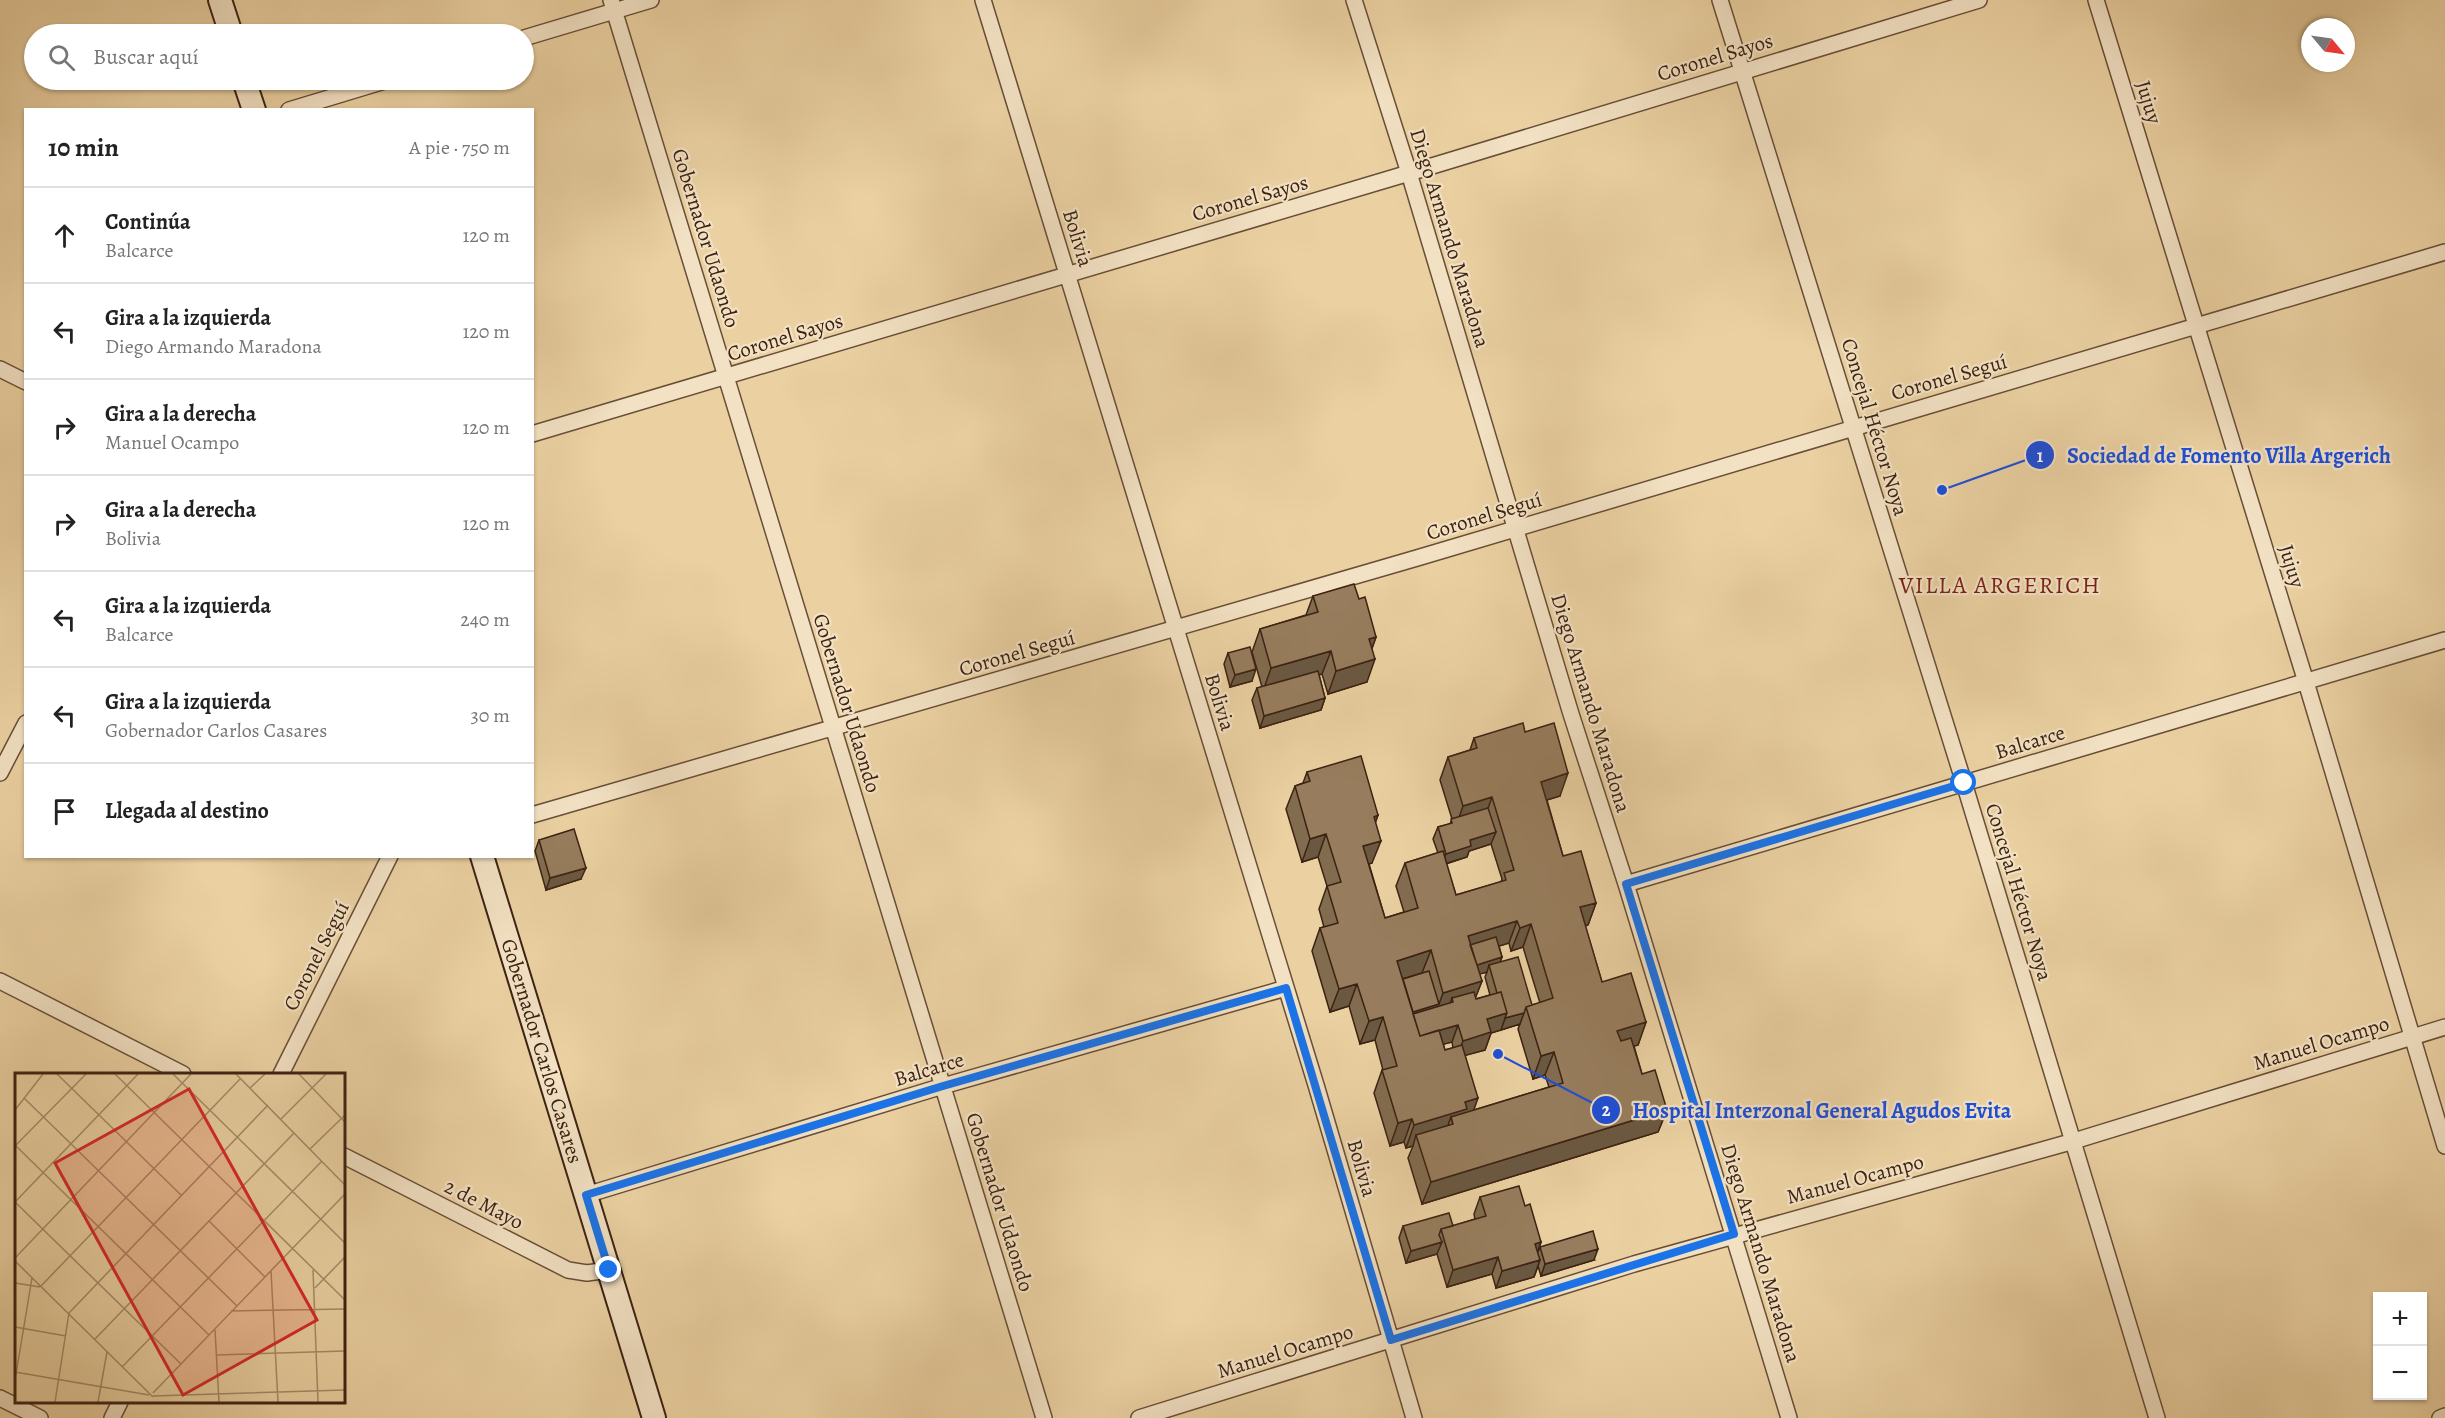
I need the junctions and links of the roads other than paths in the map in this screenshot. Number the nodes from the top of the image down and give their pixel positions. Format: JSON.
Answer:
{"nodes":[{"id":1,"x":220,"y":0,"type":"edge"},
{"id":2,"x":651,"y":0,"type":"edge"},
{"id":3,"x":983,"y":0,"type":"edge"},
{"id":4,"x":1354,"y":0,"type":"edge"},
{"id":5,"x":1720,"y":0,"type":"edge"},
{"id":6,"x":1979,"y":0,"type":"edge"},
{"id":7,"x":2096,"y":0,"type":"edge"},
{"id":8,"x":613,"y":5,"type":"edge"},
{"id":9,"x":228,"y":24,"type":"edge"},
{"id":10,"x":534,"y":34,"type":"edge"},
{"id":11,"x":1742,"y":70,"type":"junction"},
{"id":12,"x":247,"y":90,"type":"edge"},
{"id":13,"x":355,"y":90,"type":"edge"},
{"id":14,"x":253,"y":108,"type":"edge"},
{"id":15,"x":296,"y":108,"type":"edge"},
{"id":16,"x":1409,"y":173,"type":"junction"},
{"id":17,"x":2445,"y":252,"type":"edge"},
{"id":18,"x":1067,"y":273,"type":"junction"},
{"id":19,"x":2195,"y":327,"type":"junction"},
{"id":20,"x":0,"y":369,"type":"edge"},
{"id":21,"x":726,"y":377,"type":"junction"},
{"id":22,"x":24,"y":381,"type":"edge"},
{"id":23,"x":1853,"y":427,"type":"junction"},
{"id":24,"x":534,"y":433,"type":"edge"},
{"id":25,"x":1516,"y":529,"type":"junction"},
{"id":26,"x":1176,"y":628,"type":"junction"},
{"id":27,"x":2445,"y":640,"type":"edge"},
{"id":28,"x":2306,"y":682,"type":"junction"},
{"id":29,"x":24,"y":727,"type":"edge"},
{"id":30,"x":833,"y":729,"type":"junction"},
{"id":31,"x":0,"y":773,"type":"edge"},
{"id":32,"x":1964,"y":783,"type":"junction"},
{"id":33,"x":534,"y":814,"type":"edge"},
{"id":34,"x":389,"y":858,"type":"edge"},
{"id":35,"x":483,"y":858,"type":"edge"},
{"id":36,"x":1626,"y":884,"type":"junction"},
{"id":37,"x":0,"y":981,"type":"edge"},
{"id":38,"x":1286,"y":988,"type":"junction"},
{"id":39,"x":2445,"y":1027,"type":"edge"},
{"id":40,"x":2412,"y":1037,"type":"junction"},
{"id":41,"x":181,"y":1073,"type":"edge"},
{"id":42,"x":282,"y":1073,"type":"edge"},
{"id":43,"x":943,"y":1086,"type":"junction"},
{"id":44,"x":2074,"y":1142,"type":"junction"},
{"id":45,"x":2445,"y":1146,"type":"edge"},
{"id":46,"x":345,"y":1157,"type":"edge"},
{"id":47,"x":586,"y":1195,"type":"junction"},
{"id":48,"x":1734,"y":1234,"type":"junction"},
{"id":49,"x":609,"y":1270,"type":"junction"},
{"id":50,"x":1391,"y":1340,"type":"junction"},
{"id":51,"x":0,"y":1398,"type":"edge"},
{"id":52,"x":119,"y":1403,"type":"edge"},
{"id":53,"x":2445,"y":1416,"type":"edge"},
{"id":54,"x":40,"y":1418,"type":"edge"},
{"id":55,"x":112,"y":1418,"type":"edge"},
{"id":56,"x":654,"y":1418,"type":"edge"},
{"id":57,"x":1044,"y":1418,"type":"edge"},
{"id":58,"x":1139,"y":1418,"type":"edge"},
{"id":59,"x":1414,"y":1418,"type":"edge"},
{"id":60,"x":1789,"y":1418,"type":"edge"},
{"id":61,"x":2157,"y":1418,"type":"edge"},
{"id":62,"x":2440,"y":1418,"type":"edge"}],
"edges":[{"from":1,"to":9,"type":"street"},
{"from":2,"to":8,"type":"street"},
{"from":3,"to":18,"type":"street","name":"Bolivia"},
{"from":4,"to":16,"type":"street","name":"Diego Armando Maradona"},
{"from":5,"to":11,"type":"street","name":"Concejal Héctor Noya"},
{"from":6,"to":11,"type":"street","name":"Coronel Sayos"},
{"from":7,"to":19,"type":"street","name":"Jujuy"},
{"from":8,"to":10,"type":"street"},
{"from":8,"to":21,"type":"street","name":"Gobernador Udaondo"},
{"from":11,"to":16,"type":"street","name":"Coronel Sayos"},
{"from":11,"to":23,"type":"street","name":"Concejal Héctor Noya"},
{"from":12,"to":14,"type":"street"},
{"from":13,"to":15,"type":"street"},
{"from":16,"to":18,"type":"street","name":"Coronel Sayos"},
{"from":16,"to":25,"type":"street","name":"Diego Armando Maradona"},
{"from":17,"to":19,"type":"street","name":"Coronel Seguí"},
{"from":18,"to":21,"type":"street","name":"Coronel Sayos"},
{"from":18,"to":26,"type":"street","name":"Bolivia"},
{"from":19,"to":23,"type":"street","name":"Coronel Seguí"},
{"from":19,"to":28,"type":"street","name":"Jujuy"},
{"from":20,"to":22,"type":"street"},
{"from":21,"to":24,"type":"street","name":"Coronel Sayos"},
{"from":21,"to":30,"type":"street","name":"Gobernador Udaondo"},
{"from":23,"to":25,"type":"street","name":"Coronel Seguí"},
{"from":23,"to":32,"type":"street","name":"Concejal Héctor Noya"},
{"from":25,"to":26,"type":"street","name":"Coronel Seguí"},
{"from":25,"to":36,"type":"street","name":"Diego Armando Maradona"},
{"from":26,"to":30,"type":"street","name":"Coronel Seguí"},
{"from":26,"to":38,"type":"street","name":"Bolivia"},
{"from":27,"to":28,"type":"street","name":"Balcarce"},
{"from":28,"to":32,"type":"street","name":"Balcarce"},
{"from":28,"to":40,"type":"street","name":"Jujuy"},
{"from":29,"to":31,"type":"street"},
{"from":30,"to":33,"type":"street","name":"Coronel Seguí"},
{"from":30,"to":43,"type":"street","name":"Gobernador Udaondo"},
{"from":32,"to":36,"type":"street","name":"Balcarce"},
{"from":32,"to":44,"type":"street","name":"Concejal Héctor Noya"},
{"from":34,"to":42,"type":"street","name":"Coronel Seguí"},
{"from":35,"to":47,"type":"street","name":"Gobernador Carlos Casares"},
{"from":36,"to":48,"type":"street","name":"Diego Armando Maradona"},
{"from":37,"to":41,"type":"street"},
{"from":38,"to":43,"type":"street","name":"Balcarce"},
{"from":38,"to":50,"type":"street","name":"Bolivia"},
{"from":39,"to":40,"type":"street","name":"Manuel Ocampo"},
{"from":40,"to":44,"type":"street","name":"Manuel Ocampo"},
{"from":40,"to":45,"type":"street","name":"Jujuy"},
{"from":43,"to":47,"type":"street","name":"Balcarce"},
{"from":43,"to":57,"type":"street","name":"Gobernador Udaondo"},
{"from":44,"to":48,"type":"street","name":"Manuel Ocampo"},
{"from":44,"to":61,"type":"street","name":"Concejal Héctor Noya"},
{"from":46,"to":49,"type":"street","name":"2 de Mayo"},
{"from":47,"to":49,"type":"street","name":"Gobernador Carlos Casares"},
{"from":48,"to":50,"type":"street","name":"Manuel Ocampo"},
{"from":48,"to":60,"type":"street","name":"Diego Armando Maradona"},
{"from":49,"to":56,"type":"street","name":"Gobernador Carlos Casares"},
{"from":50,"to":58,"type":"street","name":"Manuel Ocampo"},
{"from":50,"to":59,"type":"street","name":"Bolivia"},
{"from":51,"to":54,"type":"street"},
{"from":52,"to":55,"type":"street"},
{"from":53,"to":62,"type":"street"}]}
